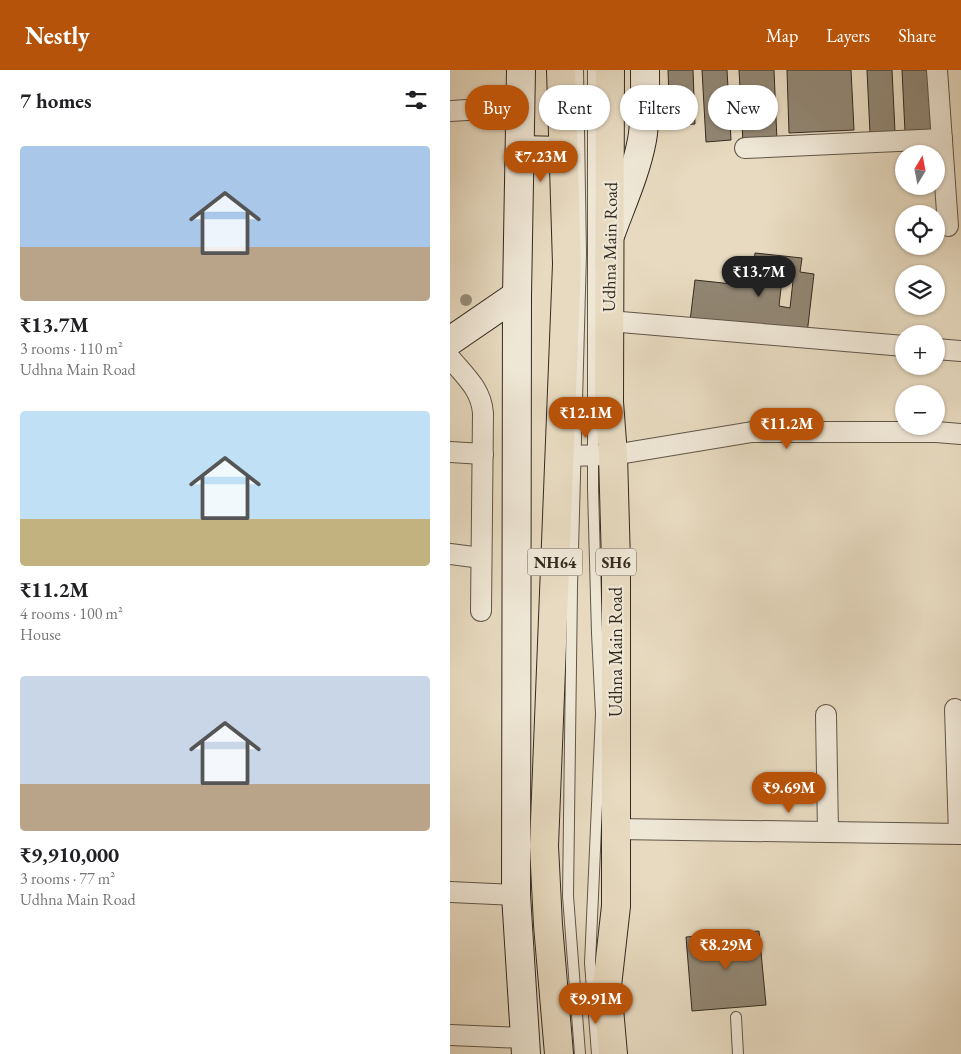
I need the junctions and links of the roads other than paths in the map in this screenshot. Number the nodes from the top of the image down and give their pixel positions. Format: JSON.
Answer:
{"nodes":[{"id":1,"x":521,"y":70,"type":"edge"},
{"id":2,"x":561,"y":70,"type":"edge"},
{"id":3,"x":578,"y":70,"type":"edge"},
{"id":4,"x":593,"y":70,"type":"edge"},
{"id":5,"x":610,"y":70,"type":"edge"},
{"id":6,"x":645,"y":70,"type":"edge"},
{"id":7,"x":937,"y":70,"type":"edge"},
{"id":8,"x":521,"y":85,"type":"edge"},
{"id":9,"x":465,"y":110,"type":"edge"},
{"id":10,"x":450,"y":111,"type":"edge"},
{"id":11,"x":520,"y":130,"type":"edge"},
{"id":12,"x":942,"y":139,"type":"junction"},
{"id":13,"x":745,"y":148,"type":"dead end"},
{"id":14,"x":520,"y":150,"type":"junction"},
{"id":15,"x":563,"y":151,"type":"junction"},
{"id":16,"x":948,"y":226,"type":"dead end"},
{"id":17,"x":610,"y":235,"type":"junction"},
{"id":18,"x":518,"y":295,"type":"junction"},
{"id":19,"x":609,"y":321,"type":"junction"},
{"id":20,"x":450,"y":341,"type":"edge"},
{"id":21,"x":895,"y":345,"type":"edge"},
{"id":22,"x":945,"y":349,"type":"edge"},
{"id":23,"x":961,"y":351,"type":"edge"},
{"id":24,"x":450,"y":358,"type":"edge"},
{"id":25,"x":961,"y":434,"type":"edge"},
{"id":26,"x":450,"y":452,"type":"edge"},
{"id":27,"x":483,"y":454,"type":"junction"},
{"id":28,"x":585,"y":456,"type":"junction"},
{"id":29,"x":450,"y":554,"type":"edge"},
{"id":30,"x":481,"y":558,"type":"junction"},
{"id":31,"x":481,"y":611,"type":"dead end"},
{"id":32,"x":955,"y":709,"type":"dead end"},
{"id":33,"x":826,"y":714,"type":"dead end"},
{"id":34,"x":616,"y":829,"type":"junction"},
{"id":35,"x":828,"y":832,"type":"junction"},
{"id":36,"x":960,"y":834,"type":"edge"},
{"id":37,"x":450,"y":892,"type":"edge"},
{"id":38,"x":516,"y":895,"type":"junction"},
{"id":39,"x":607,"y":986,"type":"junction"},
{"id":40,"x":736,"y":1017,"type":"dead end"},
{"id":41,"x":450,"y":1035,"type":"edge"},
{"id":42,"x":512,"y":1046,"type":"edge"},
{"id":43,"x":559,"y":1054,"type":"edge"},
{"id":44,"x":580,"y":1054,"type":"edge"},
{"id":45,"x":597,"y":1054,"type":"edge"},
{"id":46,"x":613,"y":1054,"type":"edge"},
{"id":47,"x":626,"y":1054,"type":"edge"},
{"id":48,"x":738,"y":1054,"type":"edge"}],
"edges":[{"from":1,"to":8,"type":"street"},
{"from":2,"to":15,"type":"highway","number":"NH64"},
{"from":3,"to":28,"type":"lane"},
{"from":4,"to":28,"type":"lane"},
{"from":5,"to":17,"type":"highway","name":"Udhna Main Road","number":"SH6"},
{"from":6,"to":17,"type":"street"},
{"from":7,"to":12,"type":"street"},
{"from":9,"to":10,"type":"street"},
{"from":11,"to":14,"type":"street"},
{"from":12,"to":13,"type":"street"},
{"from":12,"to":16,"type":"street"},
{"from":14,"to":15,"type":"street"},
{"from":14,"to":18,"type":"street"},
{"from":15,"to":28,"type":"highway","number":"NH64"},
{"from":17,"to":19,"type":"highway","name":"Udhna Main Road","number":"SH6"},
{"from":18,"to":20,"type":"street"},
{"from":18,"to":38,"type":"street"},
{"from":19,"to":21,"type":"street"},
{"from":19,"to":28,"type":"highway","name":"Udhna Main Road","number":"SH6"},
{"from":22,"to":23,"type":"street"},
{"from":24,"to":27,"type":"street"},
{"from":25,"to":28,"type":"street"},
{"from":26,"to":27,"type":"street"},
{"from":27,"to":30,"type":"street"},
{"from":28,"to":34,"type":"highway","name":"Udhna Main Road","number":"SH6"},
{"from":28,"to":43,"type":"highway","number":"NH64"},
{"from":28,"to":44,"type":"lane"},
{"from":28,"to":45,"type":"lane"},
{"from":29,"to":30,"type":"street"},
{"from":30,"to":31,"type":"street"},
{"from":32,"to":36,"type":"street"},
{"from":33,"to":35,"type":"street"},
{"from":34,"to":35,"type":"street"},
{"from":34,"to":39,"type":"highway","name":"Udhna Main Road","number":"SH6"},
{"from":35,"to":36,"type":"street"},
{"from":37,"to":38,"type":"street"},
{"from":38,"to":42,"type":"street"},
{"from":39,"to":46,"type":"highway","name":"Udhna Main Road","number":"SH6"},
{"from":39,"to":47,"type":"street"},
{"from":40,"to":48,"type":"lane"},
{"from":41,"to":42,"type":"street"}]}
